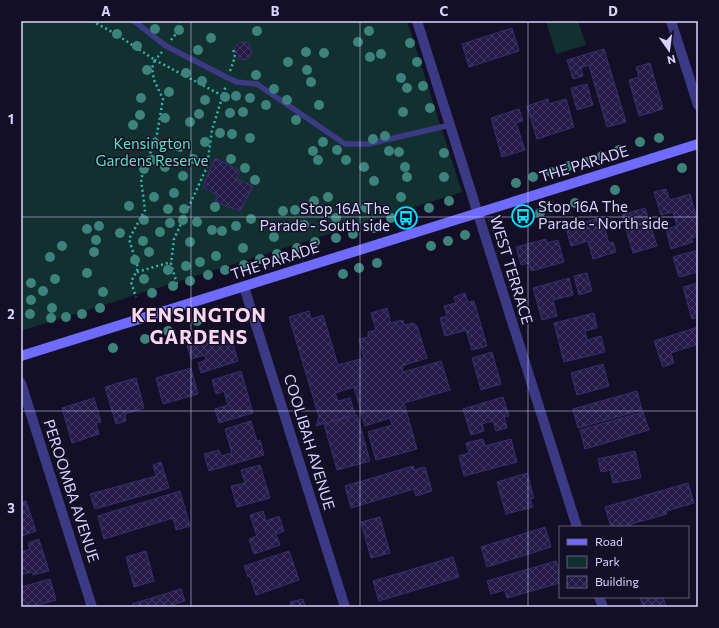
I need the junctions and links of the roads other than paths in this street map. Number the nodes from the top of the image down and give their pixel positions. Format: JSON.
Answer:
{"nodes":[{"id":1,"x":134,"y":21,"type":"edge"},
{"id":2,"x":417,"y":21,"type":"edge"},
{"id":3,"x":671,"y":21,"type":"edge"},
{"id":4,"x":698,"y":105,"type":"edge"},
{"id":5,"x":450,"y":125,"type":"junction"},
{"id":6,"x":698,"y":144,"type":"edge"},
{"id":7,"x":478,"y":214,"type":"junction"},
{"id":8,"x":244,"y":287,"type":"junction"},
{"id":9,"x":21,"y":356,"type":"edge"},
{"id":10,"x":21,"y":383,"type":"edge"},
{"id":11,"x":577,"y":526,"type":"edge"},
{"id":12,"x":92,"y":607,"type":"edge"},
{"id":13,"x":345,"y":607,"type":"edge"}],
"edges":[{"from":1,"to":5,"type":"lane"},
{"from":2,"to":5,"type":"street","name":"WEST TERRACE"},
{"from":3,"to":4,"type":"street"},
{"from":5,"to":7,"type":"street","name":"WEST TERRACE"},
{"from":6,"to":7,"type":"main road","name":"THE PARADE"},
{"from":7,"to":8,"type":"main road","name":"THE PARADE"},
{"from":7,"to":11,"type":"street","name":"WEST TERRACE"},
{"from":8,"to":9,"type":"main road","name":"THE PARADE"},
{"from":8,"to":13,"type":"street","name":"COOLIBAH AVENUE"},
{"from":10,"to":12,"type":"street","name":"PEROOMBA AVENUE"}]}
